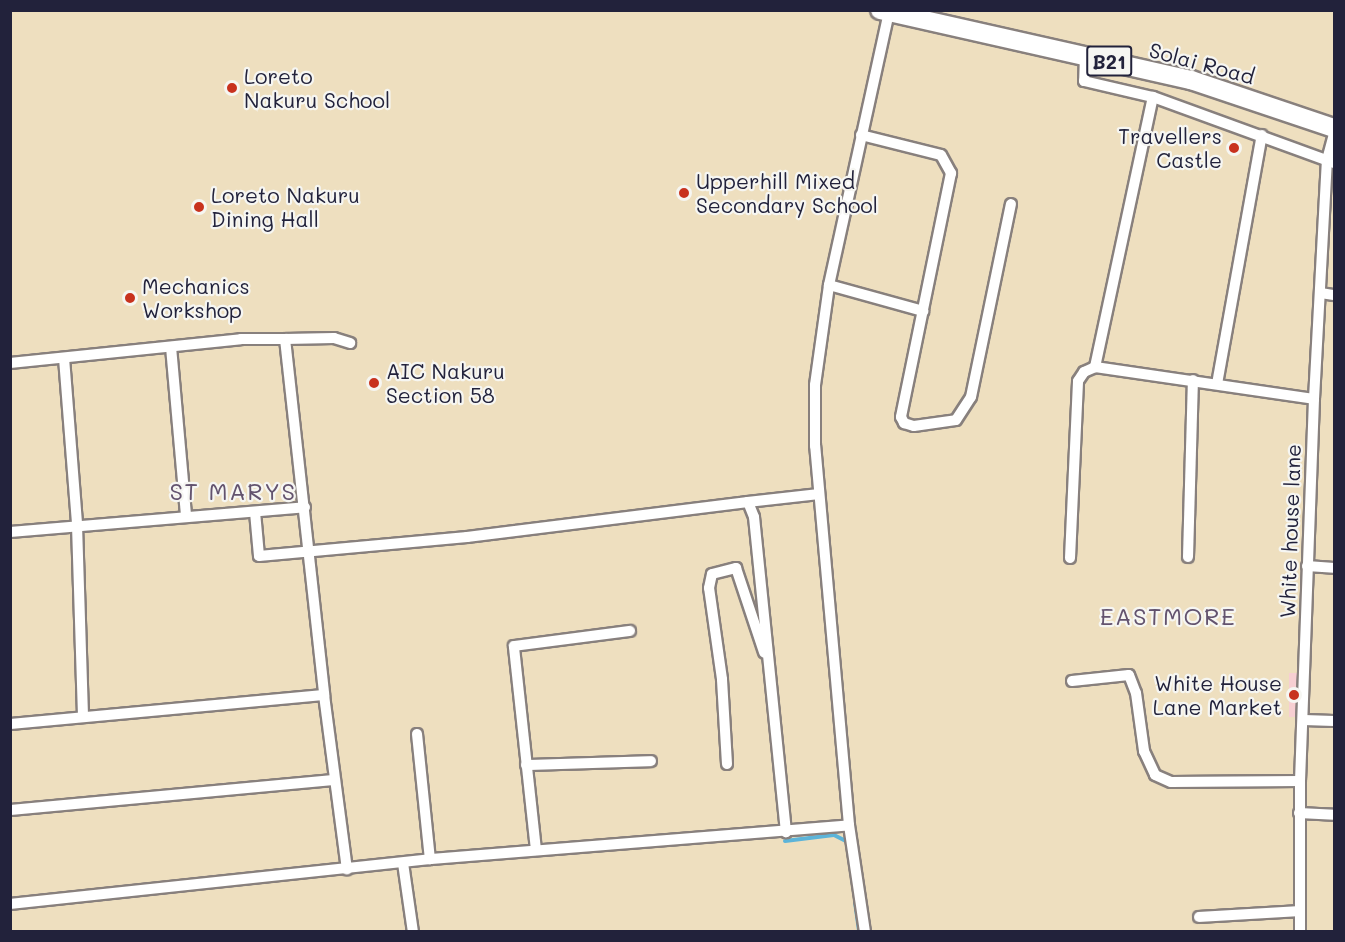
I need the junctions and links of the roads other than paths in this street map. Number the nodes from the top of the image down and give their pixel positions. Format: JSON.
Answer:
{"nodes":[{"id":1,"x":885,"y":11,"type":"edge"},
{"id":2,"x":1085,"y":56,"type":"junction"},
{"id":3,"x":1153,"y":97,"type":"junction"},
{"id":4,"x":1335,"y":128,"type":"edge"},
{"id":5,"x":1335,"y":133,"type":"edge"},
{"id":6,"x":861,"y":135,"type":"junction"},
{"id":7,"x":1262,"y":135,"type":"junction"},
{"id":8,"x":1331,"y":162,"type":"edge"},
{"id":9,"x":1011,"y":204,"type":"dead end"},
{"id":10,"x":829,"y":285,"type":"junction"},
{"id":11,"x":1321,"y":293,"type":"junction"},
{"id":12,"x":1335,"y":295,"type":"edge"},
{"id":13,"x":923,"y":311,"type":"junction"},
{"id":14,"x":285,"y":339,"type":"junction"},
{"id":15,"x":350,"y":343,"type":"dead end"},
{"id":16,"x":171,"y":347,"type":"junction"},
{"id":17,"x":64,"y":358,"type":"junction"},
{"id":18,"x":10,"y":363,"type":"edge"},
{"id":19,"x":1095,"y":367,"type":"junction"},
{"id":20,"x":1193,"y":380,"type":"junction"},
{"id":21,"x":1217,"y":384,"type":"junction"},
{"id":22,"x":1314,"y":399,"type":"junction"},
{"id":23,"x":819,"y":494,"type":"junction"},
{"id":24,"x":748,"y":502,"type":"junction"},
{"id":25,"x":305,"y":507,"type":"junction"},
{"id":26,"x":255,"y":512,"type":"junction"},
{"id":27,"x":186,"y":515,"type":"junction"},
{"id":28,"x":77,"y":525,"type":"junction"},
{"id":29,"x":10,"y":532,"type":"edge"},
{"id":30,"x":308,"y":552,"type":"junction"},
{"id":31,"x":1188,"y":557,"type":"dead end"},
{"id":32,"x":1070,"y":558,"type":"dead end"},
{"id":33,"x":1307,"y":566,"type":"junction"},
{"id":34,"x":1335,"y":568,"type":"edge"},
{"id":35,"x":630,"y":630,"type":"dead end"},
{"id":36,"x":771,"y":672,"type":"junction"},
{"id":37,"x":1072,"y":681,"type":"dead end"},
{"id":38,"x":324,"y":695,"type":"junction"},
{"id":39,"x":83,"y":715,"type":"junction"},
{"id":40,"x":1304,"y":720,"type":"junction"},
{"id":41,"x":1335,"y":721,"type":"edge"},
{"id":42,"x":10,"y":724,"type":"edge"},
{"id":43,"x":417,"y":734,"type":"dead end"},
{"id":44,"x":651,"y":760,"type":"dead end"},
{"id":45,"x":728,"y":764,"type":"dead end"},
{"id":46,"x":526,"y":765,"type":"junction"},
{"id":47,"x":334,"y":780,"type":"junction"},
{"id":48,"x":1300,"y":781,"type":"junction"},
{"id":49,"x":10,"y":810,"type":"edge"},
{"id":50,"x":1299,"y":813,"type":"junction"},
{"id":51,"x":1335,"y":815,"type":"edge"},
{"id":52,"x":849,"y":825,"type":"junction"},
{"id":53,"x":786,"y":832,"type":"junction"},
{"id":54,"x":536,"y":850,"type":"junction"},
{"id":55,"x":430,"y":859,"type":"junction"},
{"id":56,"x":403,"y":863,"type":"junction"},
{"id":57,"x":347,"y":869,"type":"junction"},
{"id":58,"x":10,"y":904,"type":"edge"},
{"id":59,"x":1300,"y":911,"type":"junction"},
{"id":60,"x":1199,"y":917,"type":"dead end"},
{"id":61,"x":413,"y":932,"type":"edge"},
{"id":62,"x":865,"y":932,"type":"edge"},
{"id":63,"x":1300,"y":932,"type":"edge"}],
"edges":[{"from":1,"to":2,"type":"highway","name":"Solai Road","number":"B21"},
{"from":1,"to":6,"type":"street"},
{"from":2,"to":3,"type":"street"},
{"from":2,"to":4,"type":"highway","name":"Solai Road","number":"B21"},
{"from":3,"to":7,"type":"street"},
{"from":3,"to":19,"type":"street"},
{"from":5,"to":8,"type":"street","name":"White house lane"},
{"from":6,"to":10,"type":"street"},
{"from":6,"to":13,"type":"street"},
{"from":7,"to":8,"type":"street"},
{"from":7,"to":21,"type":"street"},
{"from":8,"to":11,"type":"street","name":"White house lane"},
{"from":9,"to":13,"type":"street"},
{"from":10,"to":13,"type":"street"},
{"from":10,"to":23,"type":"street"},
{"from":11,"to":12,"type":"street"},
{"from":11,"to":22,"type":"street","name":"White house lane"},
{"from":14,"to":15,"type":"street"},
{"from":14,"to":16,"type":"street"},
{"from":14,"to":25,"type":"street"},
{"from":16,"to":17,"type":"street"},
{"from":16,"to":27,"type":"street"},
{"from":17,"to":18,"type":"street"},
{"from":17,"to":28,"type":"street"},
{"from":19,"to":20,"type":"street"},
{"from":19,"to":32,"type":"street"},
{"from":20,"to":21,"type":"street"},
{"from":20,"to":31,"type":"street"},
{"from":21,"to":22,"type":"street"},
{"from":22,"to":33,"type":"street","name":"White house lane"},
{"from":23,"to":24,"type":"street"},
{"from":23,"to":52,"type":"street"},
{"from":24,"to":30,"type":"street"},
{"from":24,"to":36,"type":"street"},
{"from":25,"to":26,"type":"street"},
{"from":25,"to":30,"type":"street"},
{"from":26,"to":27,"type":"street"},
{"from":26,"to":30,"type":"street"},
{"from":27,"to":28,"type":"street"},
{"from":28,"to":29,"type":"street"},
{"from":28,"to":39,"type":"street"},
{"from":30,"to":38,"type":"street"},
{"from":33,"to":34,"type":"street"},
{"from":33,"to":40,"type":"street","name":"White house lane"},
{"from":35,"to":46,"type":"street"},
{"from":36,"to":45,"type":"street"},
{"from":36,"to":53,"type":"street"},
{"from":37,"to":48,"type":"street"},
{"from":38,"to":39,"type":"street"},
{"from":38,"to":47,"type":"street"},
{"from":39,"to":42,"type":"street"},
{"from":40,"to":41,"type":"street"},
{"from":40,"to":48,"type":"street","name":"White house lane"},
{"from":43,"to":55,"type":"street"},
{"from":44,"to":46,"type":"street"},
{"from":46,"to":54,"type":"street"},
{"from":47,"to":49,"type":"street"},
{"from":47,"to":57,"type":"street"},
{"from":48,"to":50,"type":"street","name":"White house lane"},
{"from":50,"to":51,"type":"street"},
{"from":50,"to":59,"type":"street","name":"White house lane"},
{"from":52,"to":53,"type":"street"},
{"from":52,"to":62,"type":"street"},
{"from":53,"to":54,"type":"street"},
{"from":54,"to":55,"type":"street"},
{"from":55,"to":56,"type":"street"},
{"from":56,"to":57,"type":"street"},
{"from":56,"to":61,"type":"street"},
{"from":57,"to":58,"type":"street"},
{"from":59,"to":60,"type":"street"},
{"from":59,"to":63,"type":"street","name":"White house lane"}]}
